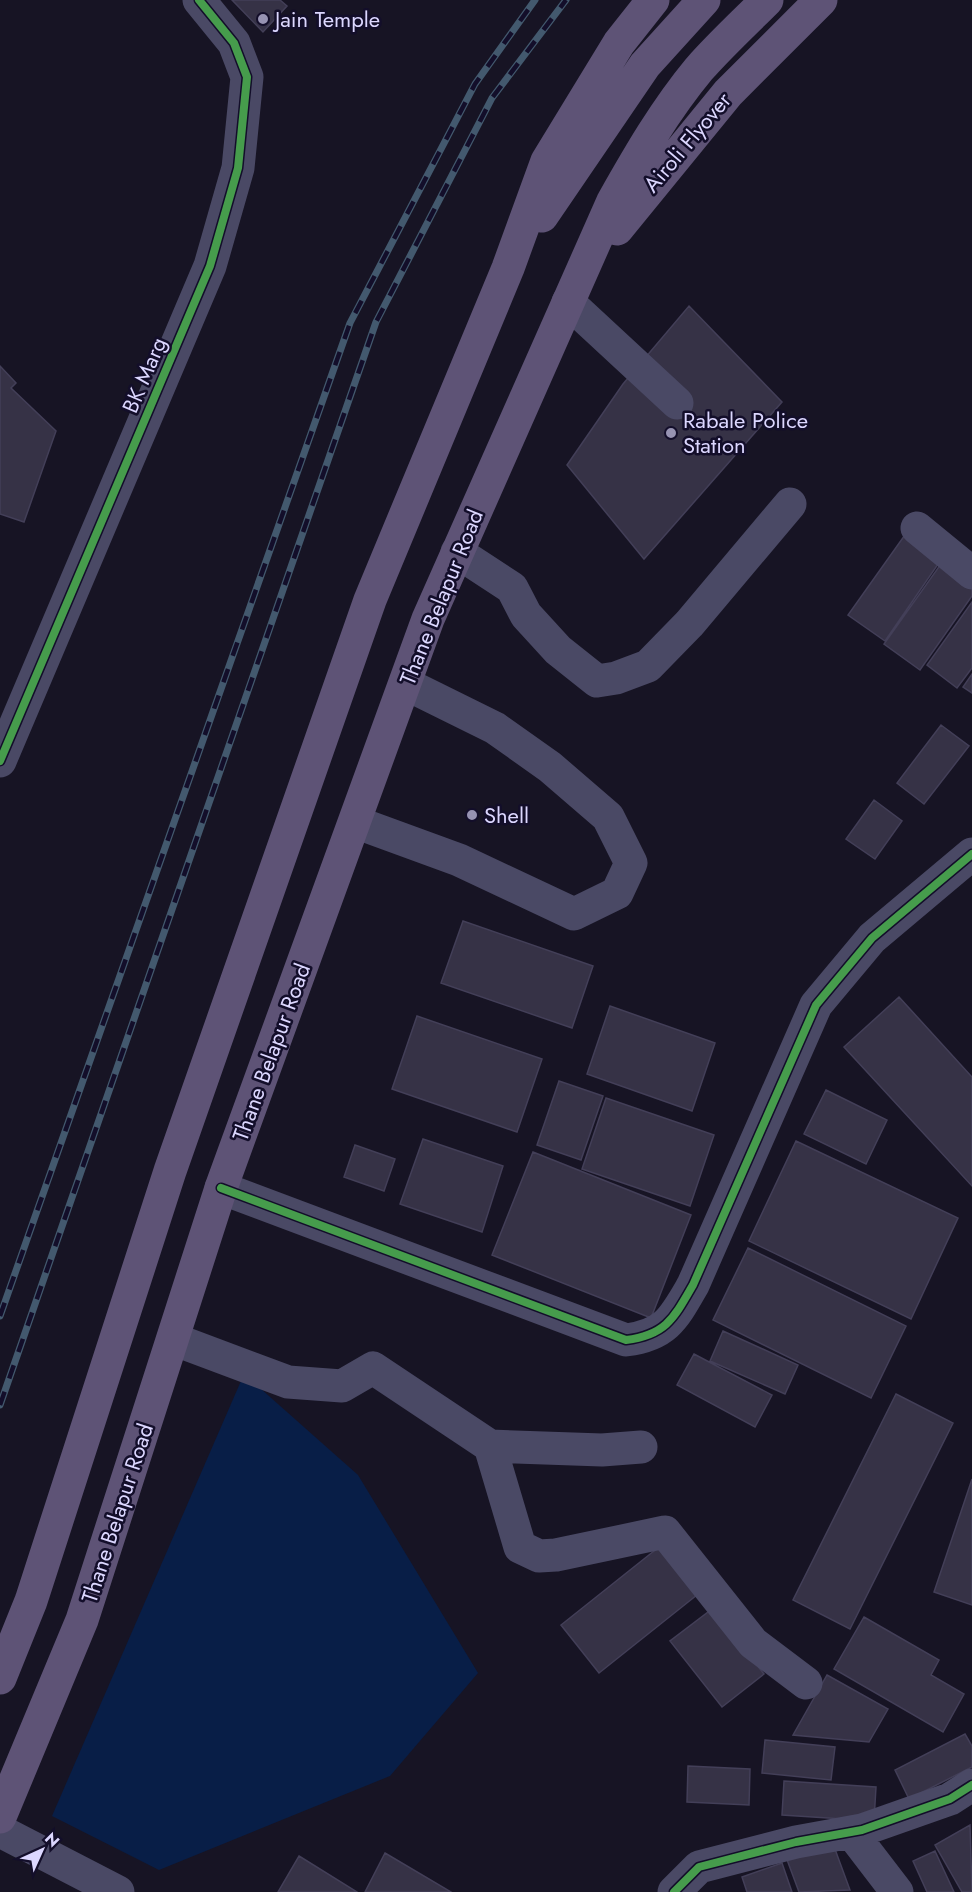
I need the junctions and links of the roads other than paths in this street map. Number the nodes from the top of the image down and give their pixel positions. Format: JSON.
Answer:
{"nodes":[{"id":1,"x":199,"y":0,"type":"edge"},
{"id":2,"x":653,"y":0,"type":"edge"},
{"id":3,"x":704,"y":0,"type":"edge"},
{"id":4,"x":767,"y":0,"type":"edge"},
{"id":5,"x":821,"y":0,"type":"edge"},
{"id":6,"x":508,"y":268,"type":"junction"},
{"id":7,"x":569,"y":300,"type":"junction"},
{"id":8,"x":677,"y":403,"type":"dead end"},
{"id":9,"x":790,"y":504,"type":"dead end"},
{"id":10,"x":917,"y":528,"type":"dead end"},
{"id":11,"x":457,"y":552,"type":"junction"},
{"id":12,"x":972,"y":573,"type":"edge"},
{"id":13,"x":406,"y":684,"type":"junction"},
{"id":14,"x":0,"y":761,"type":"edge"},
{"id":15,"x":355,"y":822,"type":"junction"},
{"id":16,"x":972,"y":854,"type":"edge"},
{"id":17,"x":221,"y":1188,"type":"junction"},
{"id":18,"x":173,"y":1339,"type":"junction"},
{"id":19,"x":490,"y":1446,"type":"junction"},
{"id":20,"x":641,"y":1447,"type":"dead end"},
{"id":21,"x":0,"y":1678,"type":"edge"},
{"id":22,"x":806,"y":1683,"type":"dead end"},
{"id":23,"x":972,"y":1785,"type":"edge"},
{"id":24,"x":0,"y":1816,"type":"edge"},
{"id":25,"x":0,"y":1831,"type":"edge"},
{"id":26,"x":851,"y":1833,"type":"junction"},
{"id":27,"x":118,"y":1892,"type":"edge"},
{"id":28,"x":675,"y":1892,"type":"edge"},
{"id":29,"x":897,"y":1892,"type":"edge"}],
"edges":[{"from":1,"to":14,"type":"street","name":"BK Marg"},
{"from":2,"to":6,"type":"main road"},
{"from":3,"to":6,"type":"main road"},
{"from":4,"to":7,"type":"main road"},
{"from":5,"to":7,"type":"main road","name":"Airoli Flyover"},
{"from":6,"to":21,"type":"main road"},
{"from":7,"to":8,"type":"street"},
{"from":7,"to":11,"type":"main road","name":"Thane Belapur Road"},
{"from":9,"to":11,"type":"street"},
{"from":10,"to":12,"type":"street"},
{"from":11,"to":13,"type":"main road","name":"Thane Belapur Road"},
{"from":13,"to":15,"type":"main road","name":"Thane Belapur Road"},
{"from":13,"to":15,"type":"street"},
{"from":15,"to":17,"type":"main road","name":"Thane Belapur Road"},
{"from":16,"to":17,"type":"street"},
{"from":17,"to":18,"type":"main road","name":"Thane Belapur Road"},
{"from":18,"to":19,"type":"street"},
{"from":18,"to":24,"type":"main road","name":"Thane Belapur Road"},
{"from":19,"to":20,"type":"street"},
{"from":19,"to":22,"type":"street"},
{"from":23,"to":26,"type":"street"},
{"from":25,"to":27,"type":"street"},
{"from":26,"to":28,"type":"street"},
{"from":26,"to":29,"type":"street"}]}
